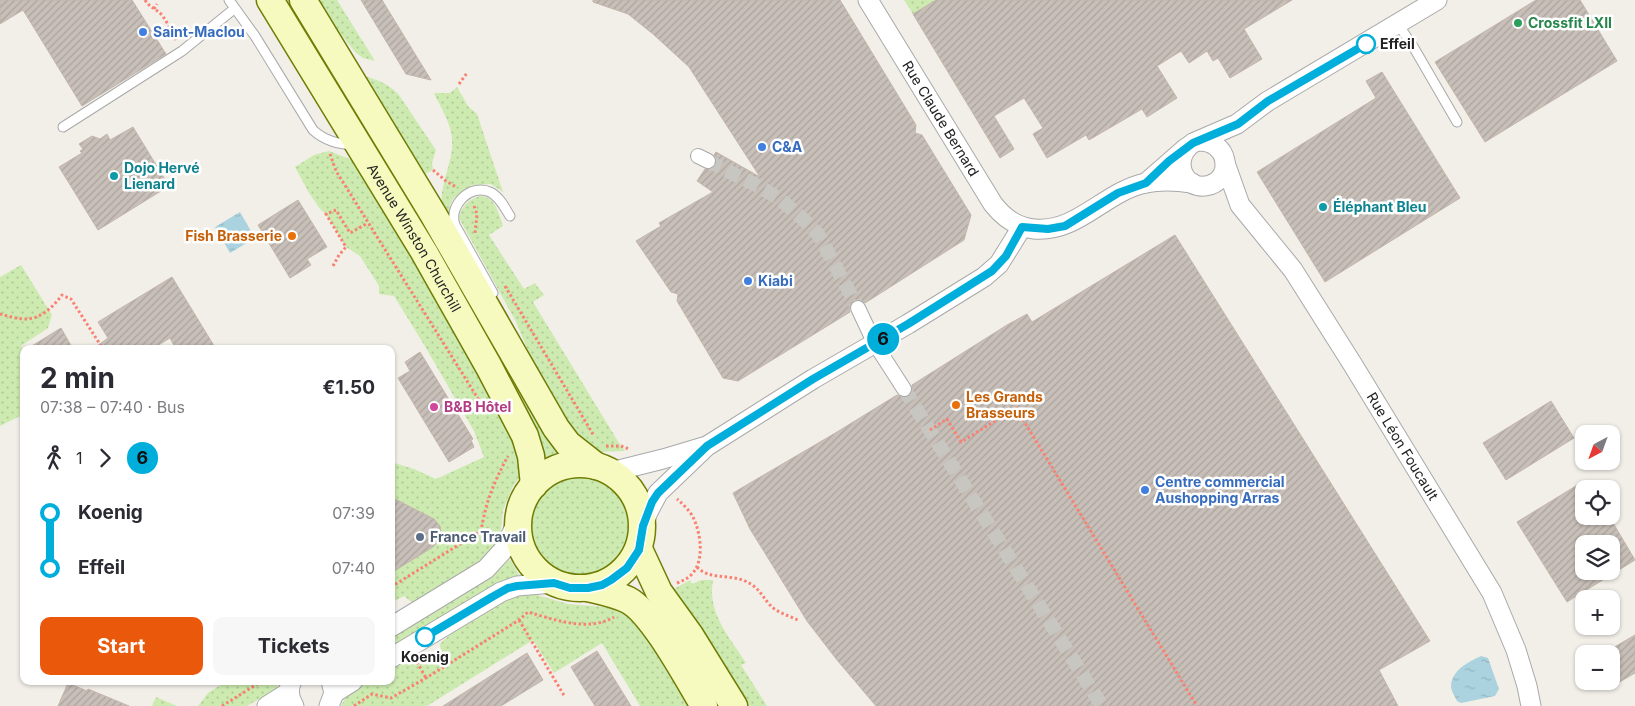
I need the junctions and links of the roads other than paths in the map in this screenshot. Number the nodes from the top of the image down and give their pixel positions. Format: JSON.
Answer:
{"nodes":[{"id":1,"x":229,"y":0,"type":"edge"},
{"id":2,"x":270,"y":0,"type":"edge"},
{"id":3,"x":303,"y":0,"type":"edge"},
{"id":4,"x":868,"y":0,"type":"edge"},
{"id":5,"x":1437,"y":0,"type":"edge"},
{"id":6,"x":234,"y":9,"type":"junction"},
{"id":7,"x":1398,"y":24,"type":"junction"},
{"id":8,"x":1457,"y":122,"type":"dead end"},
{"id":9,"x":1238,"y":124,"type":"junction"},
{"id":10,"x":63,"y":127,"type":"dead end"},
{"id":11,"x":1194,"y":144,"type":"junction"},
{"id":12,"x":359,"y":146,"type":"junction"},
{"id":13,"x":1225,"y":160,"type":"junction"},
{"id":14,"x":1146,"y":183,"type":"junction"},
{"id":15,"x":1198,"y":184,"type":"junction"},
{"id":16,"x":1240,"y":205,"type":"junction"},
{"id":17,"x":510,"y":216,"type":"dead end"},
{"id":18,"x":1022,"y":227,"type":"junction"},
{"id":19,"x":498,"y":304,"type":"dead end"},
{"id":20,"x":858,"y":308,"type":"tunnel mouth"},
{"id":21,"x":503,"y":317,"type":"dead end"},
{"id":22,"x":875,"y":344,"type":"junction"},
{"id":23,"x":514,"y":355,"type":"junction"},
{"id":24,"x":904,"y":389,"type":"tunnel mouth"},
{"id":25,"x":707,"y":446,"type":"junction"},
{"id":26,"x":603,"y":460,"type":"junction"},
{"id":27,"x":534,"y":485,"type":"junction"},
{"id":28,"x":518,"y":520,"type":"junction"},
{"id":29,"x":641,"y":538,"type":"junction"},
{"id":30,"x":554,"y":583,"type":"junction"},
{"id":31,"x":588,"y":588,"type":"junction"},
{"id":32,"x":395,"y":625,"type":"edge"},
{"id":33,"x":395,"y":656,"type":"edge"},
{"id":34,"x":346,"y":685,"type":"edge"},
{"id":35,"x":292,"y":693,"type":"edge"},
{"id":36,"x":331,"y":693,"type":"edge"},
{"id":37,"x":267,"y":706,"type":"edge"},
{"id":38,"x":704,"y":706,"type":"edge"},
{"id":39,"x":734,"y":706,"type":"edge"},
{"id":40,"x":1531,"y":706,"type":"edge"}],
"edges":[{"from":1,"to":6,"type":"lane"},
{"from":2,"to":12,"type":"main road","name":"Avenue Winston Churchill"},
{"from":3,"to":23,"type":"main road","name":"Avenue Winston Churchill"},
{"from":4,"to":18,"type":"street","name":"Rue Claude Bernard"},
{"from":5,"to":7,"type":"street"},
{"from":6,"to":10,"type":"lane"},
{"from":6,"to":12,"type":"lane"},
{"from":7,"to":8,"type":"lane"},
{"from":7,"to":9,"type":"street"},
{"from":9,"to":11,"type":"street"},
{"from":9,"to":13,"type":"street"},
{"from":11,"to":13,"type":"street"},
{"from":11,"to":14,"type":"street"},
{"from":11,"to":15,"type":"street"},
{"from":12,"to":27,"type":"main road","name":"Avenue Winston Churchill"},
{"from":13,"to":15,"type":"street"},
{"from":13,"to":16,"type":"street","name":"Rue Léon Foucault"},
{"from":14,"to":15,"type":"street"},
{"from":14,"to":18,"type":"street"},
{"from":15,"to":16,"type":"street","name":"Rue Léon Foucault"},
{"from":16,"to":40,"type":"street","name":"Rue Léon Foucault"},
{"from":17,"to":19,"type":"lane"},
{"from":18,"to":22,"type":"street"},
{"from":20,"to":22,"type":"street"},
{"from":21,"to":23,"type":"lane"},
{"from":22,"to":24,"type":"street"},
{"from":22,"to":25,"type":"street"},
{"from":23,"to":26,"type":"main road","name":"Avenue Winston Churchill"},
{"from":25,"to":26,"type":"street"},
{"from":25,"to":29,"type":"street"},
{"from":26,"to":27,"type":"main road"},
{"from":26,"to":29,"type":"main road"},
{"from":27,"to":28,"type":"main road"},
{"from":28,"to":30,"type":"main road"},
{"from":28,"to":32,"type":"street"},
{"from":29,"to":31,"type":"main road"},
{"from":29,"to":39,"type":"main road"},
{"from":30,"to":31,"type":"main road"},
{"from":30,"to":33,"type":"street"},
{"from":31,"to":38,"type":"main road"},
{"from":34,"to":36,"type":"street"},
{"from":35,"to":37,"type":"street"}]}
